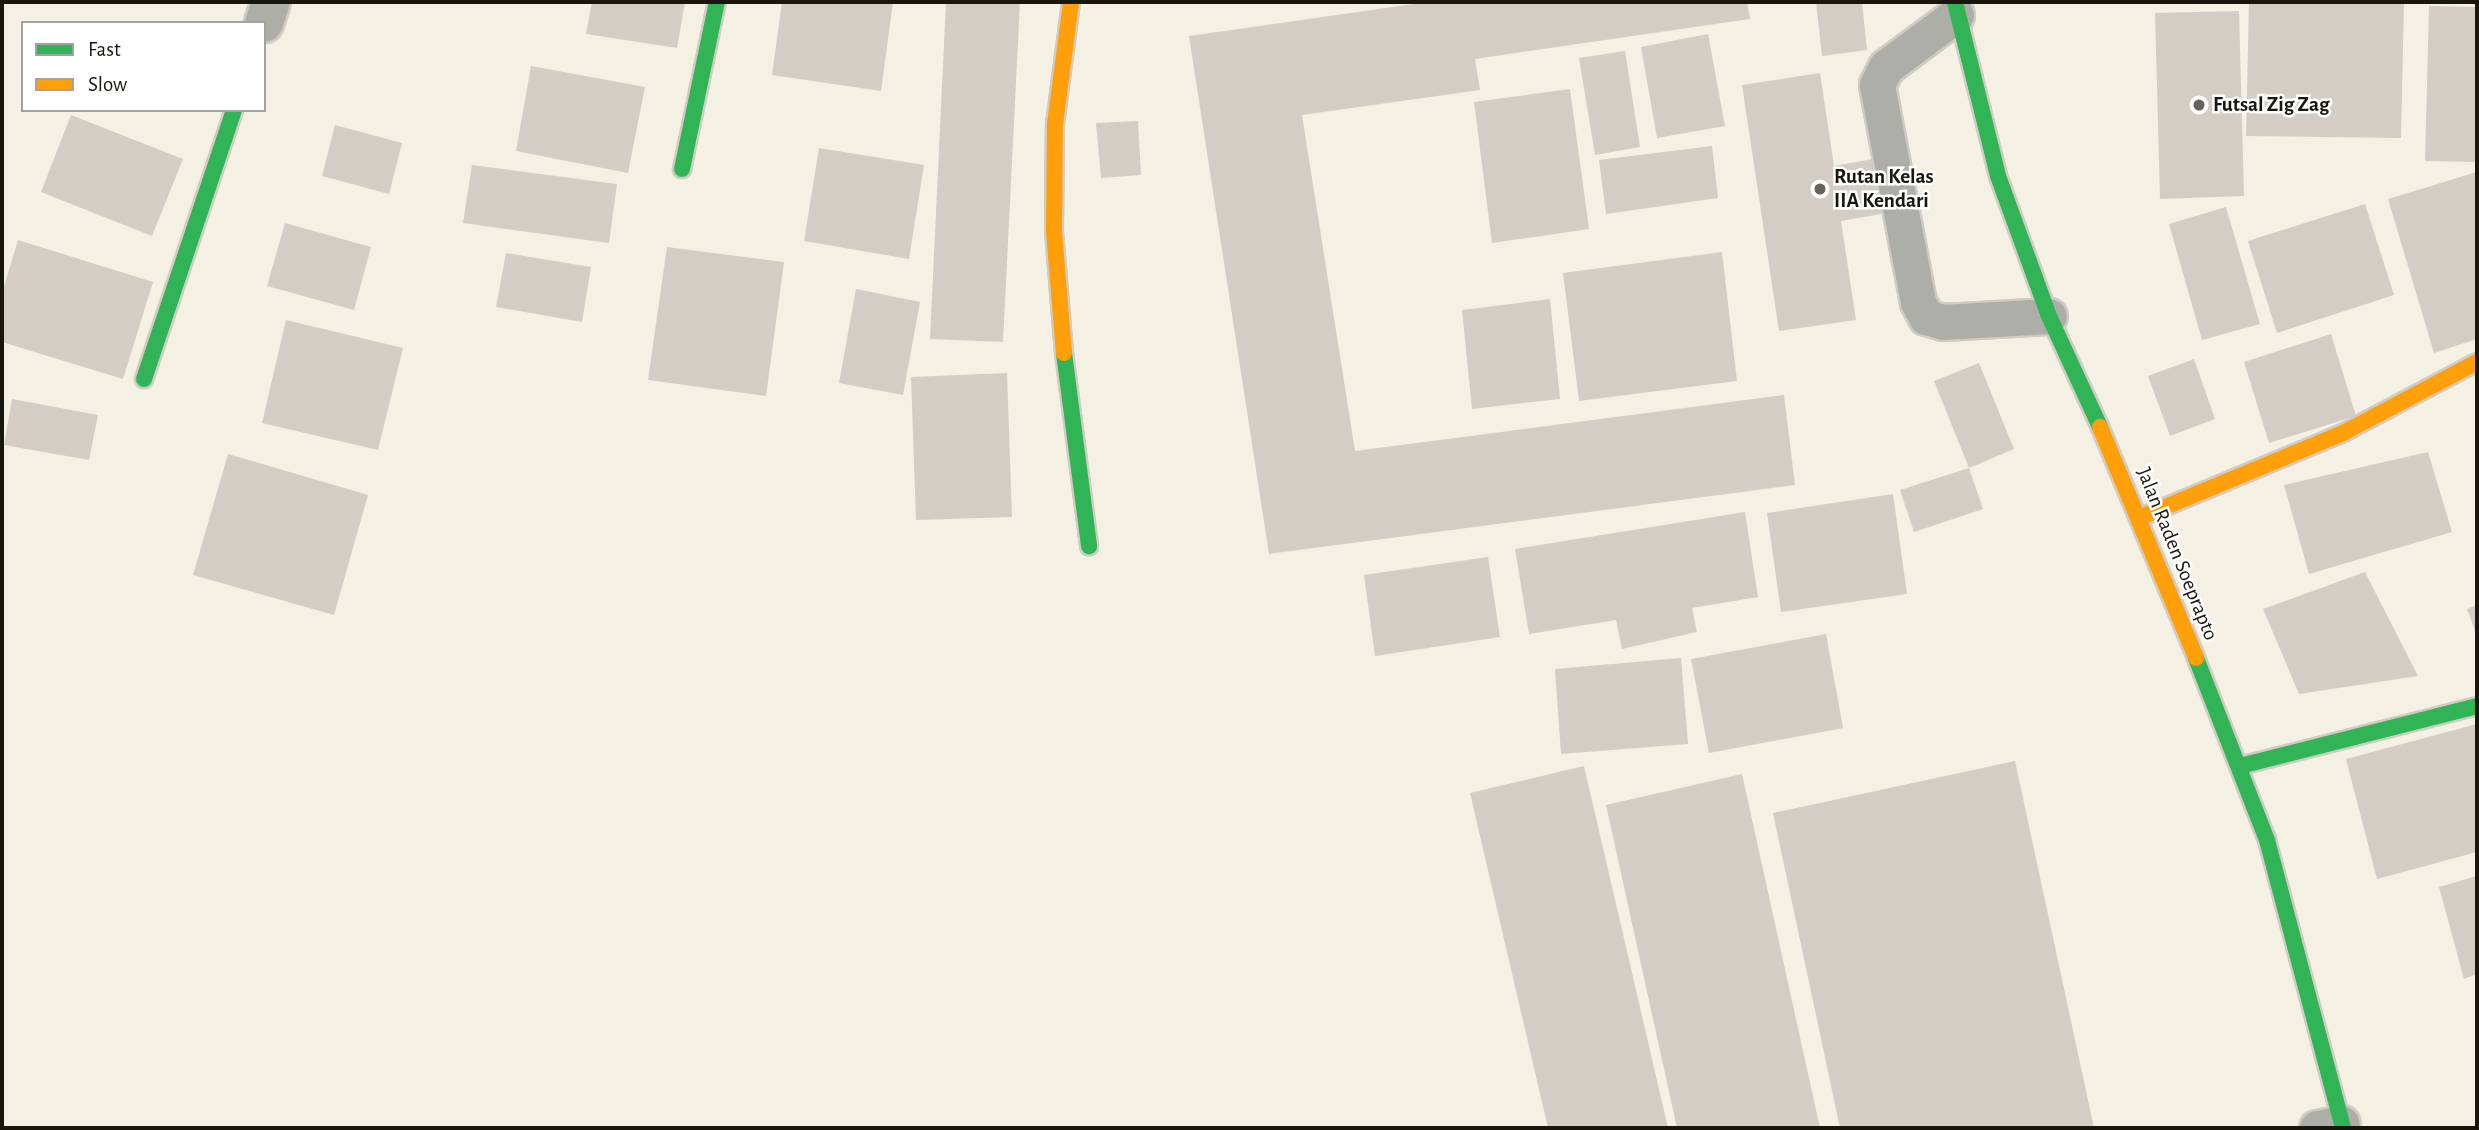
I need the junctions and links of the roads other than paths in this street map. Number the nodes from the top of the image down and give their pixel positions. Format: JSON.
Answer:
{"nodes":[{"id":1,"x":271,"y":2,"type":"edge"},
{"id":2,"x":716,"y":2,"type":"edge"},
{"id":3,"x":1071,"y":2,"type":"edge"},
{"id":4,"x":1955,"y":8,"type":"edge"},
{"id":5,"x":265,"y":21,"type":"edge"},
{"id":6,"x":233,"y":112,"type":"edge"},
{"id":7,"x":682,"y":169,"type":"dead end"},
{"id":8,"x":2049,"y":316,"type":"junction"},
{"id":9,"x":2477,"y":362,"type":"edge"},
{"id":10,"x":144,"y":379,"type":"dead end"},
{"id":11,"x":2141,"y":517,"type":"junction"},
{"id":12,"x":1089,"y":546,"type":"dead end"},
{"id":13,"x":2477,"y":706,"type":"edge"},
{"id":14,"x":2240,"y":766,"type":"junction"},
{"id":15,"x":2334,"y":1126,"type":"edge"}],
"edges":[{"from":1,"to":5,"type":"street"},
{"from":2,"to":7,"type":"main road"},
{"from":3,"to":12,"type":"main road"},
{"from":4,"to":8,"type":"main road","name":"Jalan Raden Soeprapto"},
{"from":4,"to":8,"type":"lane"},
{"from":6,"to":10,"type":"main road"},
{"from":8,"to":11,"type":"main road","name":"Jalan Raden Soeprapto"},
{"from":9,"to":11,"type":"main road"},
{"from":11,"to":14,"type":"main road","name":"Jalan Raden Soeprapto"},
{"from":13,"to":14,"type":"main road"},
{"from":14,"to":15,"type":"main road","name":"Jalan Raden Soeprapto"}]}
